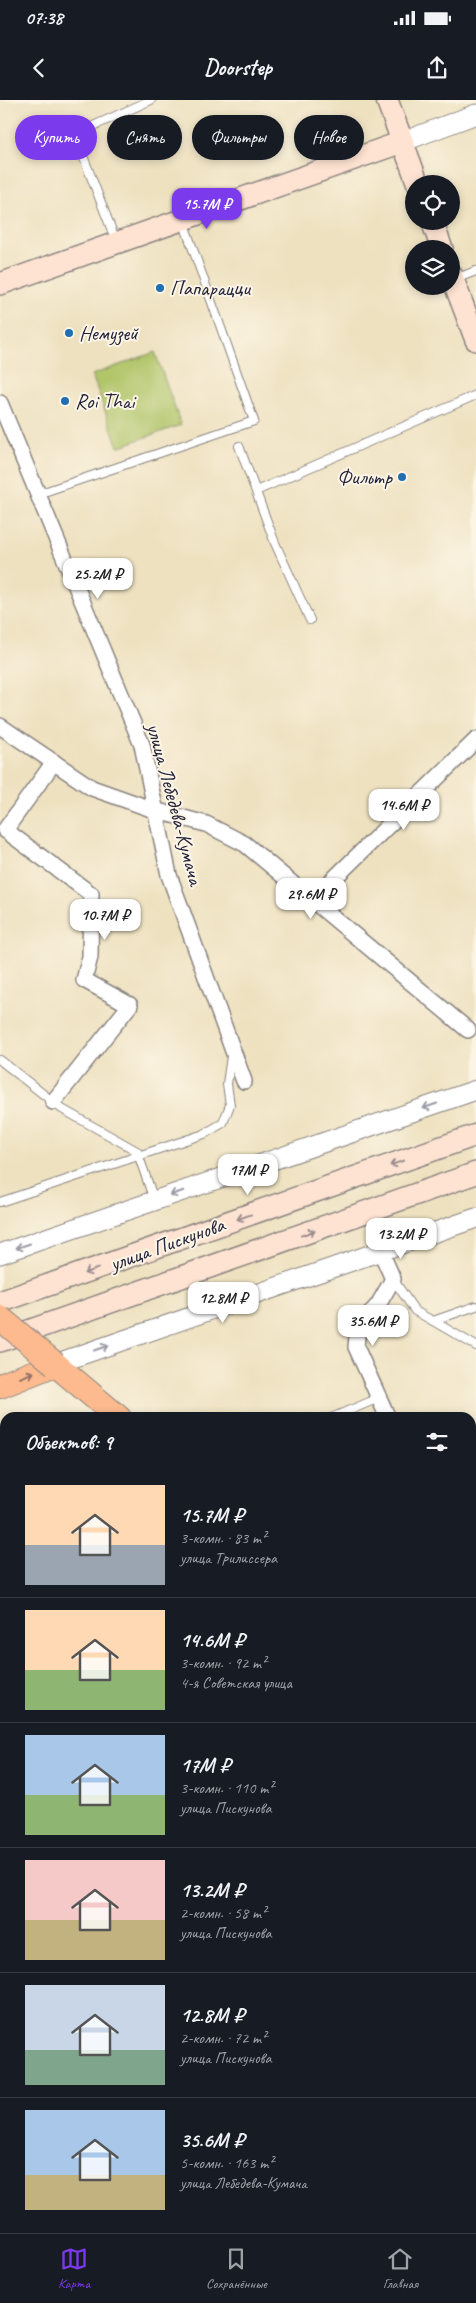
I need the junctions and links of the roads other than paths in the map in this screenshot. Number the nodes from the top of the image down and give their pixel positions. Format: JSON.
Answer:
{"nodes":[{"id":1,"x":151,"y":100,"type":"edge"},
{"id":2,"x":387,"y":100,"type":"edge"},
{"id":3,"x":476,"y":114,"type":"edge"},
{"id":4,"x":402,"y":142,"type":"junction"},
{"id":5,"x":415,"y":175,"type":"edge"},
{"id":6,"x":182,"y":220,"type":"junction"},
{"id":7,"x":116,"y":242,"type":"junction"},
{"id":8,"x":476,"y":271,"type":"edge"},
{"id":9,"x":460,"y":275,"type":"edge"},
{"id":10,"x":0,"y":284,"type":"edge"},
{"id":11,"x":459,"y":295,"type":"edge"},
{"id":12,"x":476,"y":340,"type":"edge"},
{"id":13,"x":476,"y":396,"type":"edge"},
{"id":14,"x":0,"y":403,"type":"edge"},
{"id":15,"x":239,"y":446,"type":"dead end"},
{"id":16,"x":256,"y":491,"type":"junction"},
{"id":17,"x":38,"y":494,"type":"junction"},
{"id":18,"x":310,"y":620,"type":"dead end"},
{"id":19,"x":0,"y":726,"type":"edge"},
{"id":20,"x":476,"y":740,"type":"edge"},
{"id":21,"x":54,"y":762,"type":"junction"},
{"id":22,"x":154,"y":810,"type":"junction"},
{"id":23,"x":311,"y":900,"type":"junction"},
{"id":24,"x":468,"y":1030,"type":"dead end"},
{"id":25,"x":233,"y":1048,"type":"junction"},
{"id":26,"x":0,"y":1060,"type":"edge"},
{"id":27,"x":244,"y":1081,"type":"dead end"},
{"id":28,"x":476,"y":1090,"type":"edge"},
{"id":29,"x":53,"y":1102,"type":"junction"},
{"id":30,"x":476,"y":1134,"type":"edge"},
{"id":31,"x":138,"y":1154,"type":"junction"},
{"id":32,"x":476,"y":1173,"type":"edge"},
{"id":33,"x":154,"y":1201,"type":"junction"},
{"id":34,"x":0,"y":1202,"type":"edge"},
{"id":35,"x":476,"y":1218,"type":"edge"},
{"id":36,"x":381,"y":1252,"type":"junction"},
{"id":37,"x":0,"y":1254,"type":"edge"},
{"id":38,"x":393,"y":1279,"type":"junction"},
{"id":39,"x":0,"y":1302,"type":"edge"},
{"id":40,"x":476,"y":1306,"type":"edge"},
{"id":41,"x":0,"y":1318,"type":"edge"},
{"id":42,"x":433,"y":1321,"type":"junction"},
{"id":43,"x":0,"y":1341,"type":"edge"},
{"id":44,"x":476,"y":1346,"type":"edge"},
{"id":45,"x":55,"y":1364,"type":"junction"},
{"id":46,"x":0,"y":1386,"type":"edge"},
{"id":47,"x":379,"y":1398,"type":"junction"},
{"id":48,"x":112,"y":1412,"type":"edge"},
{"id":49,"x":345,"y":1412,"type":"edge"},
{"id":50,"x":385,"y":1412,"type":"edge"}],
"edges":[{"from":1,"to":7,"type":"lane"},
{"from":2,"to":4,"type":"main road"},
{"from":3,"to":4,"type":"street"},
{"from":4,"to":5,"type":"main road"},
{"from":4,"to":6,"type":"main road"},
{"from":6,"to":7,"type":"main road"},
{"from":6,"to":17,"type":"lane"},
{"from":7,"to":10,"type":"main road"},
{"from":8,"to":9,"type":"lane"},
{"from":11,"to":12,"type":"main road"},
{"from":13,"to":16,"type":"lane"},
{"from":14,"to":17,"type":"street","name":"улица Лебедева-Кумача"},
{"from":15,"to":16,"type":"lane"},
{"from":16,"to":18,"type":"lane"},
{"from":17,"to":22,"type":"street","name":"улица Лебедева-Кумача"},
{"from":19,"to":21,"type":"street"},
{"from":20,"to":23,"type":"street"},
{"from":21,"to":22,"type":"street"},
{"from":21,"to":29,"type":"street"},
{"from":22,"to":23,"type":"street"},
{"from":22,"to":25,"type":"street","name":"улица Лебедева-Кумача"},
{"from":23,"to":24,"type":"street"},
{"from":25,"to":27,"type":"street","name":"улица Лебедева-Кумача"},
{"from":25,"to":31,"type":"lane"},
{"from":26,"to":29,"type":"lane"},
{"from":28,"to":33,"type":"street","name":"улица Пискунова","one_way":true},
{"from":29,"to":31,"type":"lane"},
{"from":30,"to":39,"type":"main road","name":"улица Пискунова","one_way":true},
{"from":31,"to":33,"type":"lane"},
{"from":31,"to":34,"type":"lane"},
{"from":43,"to":32,"type":"main road","name":"улица Пискунова","one_way":true},
{"from":33,"to":37,"type":"street","name":"улица Пискунова","one_way":true},
{"from":35,"to":36,"type":"street"},
{"from":36,"to":38,"type":"street"},
{"from":45,"to":36,"type":"street","one_way":true},
{"from":38,"to":42,"type":"lane"},
{"from":38,"to":47,"type":"street"},
{"from":40,"to":42,"type":"lane"},
{"from":41,"to":45,"type":"main road","bridge":true},
{"from":42,"to":44,"type":"lane"},
{"from":46,"to":45,"type":"main road","one_way":true},
{"from":45,"to":48,"type":"main road"},
{"from":47,"to":49,"type":"lane"},
{"from":47,"to":50,"type":"street"}]}
